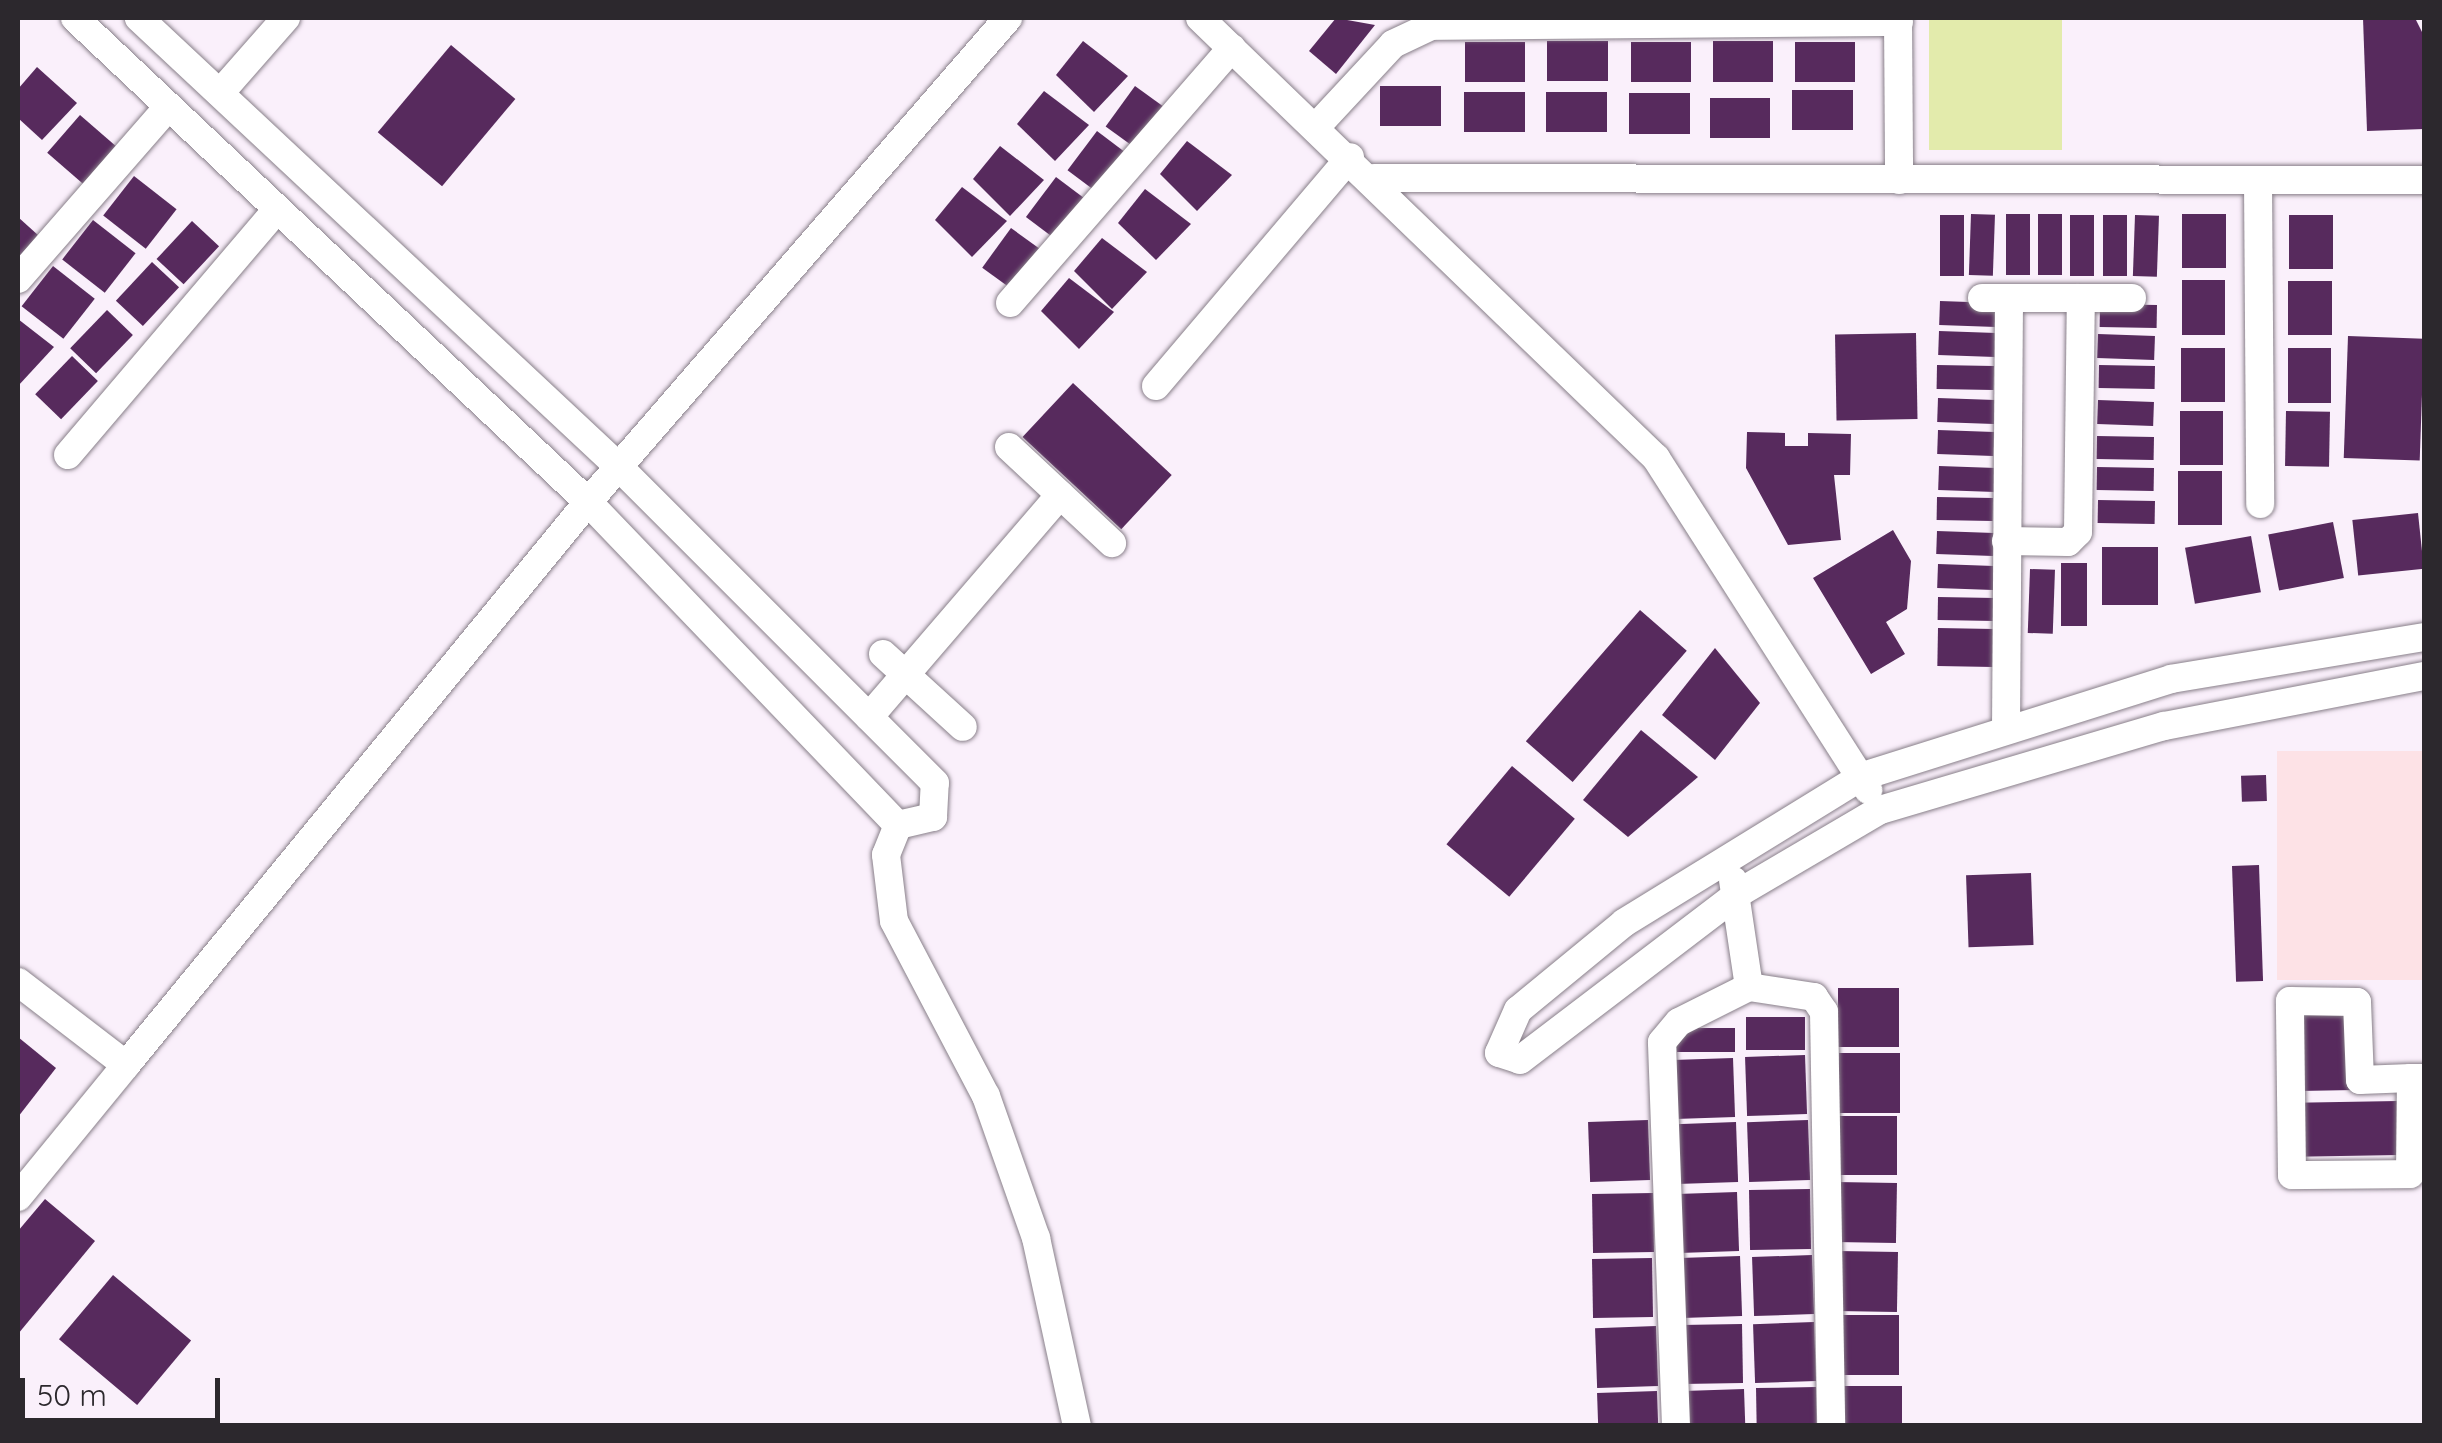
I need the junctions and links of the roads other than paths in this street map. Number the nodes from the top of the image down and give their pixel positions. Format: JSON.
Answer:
{"nodes":[{"id":1,"x":75,"y":18,"type":"edge"},
{"id":2,"x":140,"y":18,"type":"edge"},
{"id":3,"x":286,"y":18,"type":"edge"},
{"id":4,"x":1008,"y":18,"type":"edge"},
{"id":5,"x":1898,"y":20,"type":"edge"},
{"id":6,"x":1218,"y":29,"type":"edge"},
{"id":7,"x":220,"y":93,"type":"junction"},
{"id":8,"x":168,"y":107,"type":"junction"},
{"id":9,"x":1316,"y":127,"type":"junction"},
{"id":10,"x":1350,"y":157,"type":"junction"},
{"id":11,"x":1374,"y":178,"type":"junction"},
{"id":12,"x":1899,"y":180,"type":"junction"},
{"id":13,"x":2424,"y":180,"type":"edge"},
{"id":14,"x":2258,"y":181,"type":"junction"},
{"id":15,"x":277,"y":209,"type":"junction"},
{"id":16,"x":18,"y":279,"type":"edge"},
{"id":17,"x":2082,"y":298,"type":"junction"},
{"id":18,"x":2132,"y":298,"type":"dead end"},
{"id":19,"x":1010,"y":303,"type":"dead end"},
{"id":20,"x":1156,"y":386,"type":"dead end"},
{"id":21,"x":1009,"y":447,"type":"dead end"},
{"id":22,"x":68,"y":456,"type":"dead end"},
{"id":23,"x":620,"y":468,"type":"junction"},
{"id":24,"x":1060,"y":495,"type":"junction"},
{"id":25,"x":588,"y":502,"type":"junction"},
{"id":26,"x":2260,"y":504,"type":"dead end"},
{"id":27,"x":2006,"y":541,"type":"junction"},
{"id":28,"x":1112,"y":542,"type":"dead end"},
{"id":29,"x":2424,"y":637,"type":"edge"},
{"id":30,"x":883,"y":654,"type":"dead end"},
{"id":31,"x":906,"y":674,"type":"junction"},
{"id":32,"x":2424,"y":676,"type":"edge"},
{"id":33,"x":2171,"y":680,"type":"junction"},
{"id":34,"x":869,"y":717,"type":"junction"},
{"id":35,"x":2180,"y":723,"type":"junction"},
{"id":36,"x":964,"y":727,"type":"dead end"},
{"id":37,"x":2006,"y":730,"type":"junction"},
{"id":38,"x":1860,"y":777,"type":"junction"},
{"id":39,"x":1880,"y":810,"type":"junction"},
{"id":40,"x":898,"y":825,"type":"junction"},
{"id":41,"x":1718,"y":860,"type":"junction"},
{"id":42,"x":1742,"y":891,"type":"junction"},
{"id":43,"x":18,"y":982,"type":"edge"},
{"id":44,"x":1749,"y":987,"type":"junction"},
{"id":45,"x":126,"y":1066,"type":"junction"},
{"id":46,"x":2418,"y":1078,"type":"edge"},
{"id":47,"x":18,"y":1197,"type":"edge"},
{"id":48,"x":1076,"y":1426,"type":"edge"},
{"id":49,"x":1676,"y":1426,"type":"edge"},
{"id":50,"x":1831,"y":1426,"type":"edge"}],
"edges":[{"from":1,"to":8,"type":"street"},
{"from":2,"to":7,"type":"street"},
{"from":3,"to":7,"type":"street"},
{"from":4,"to":23,"type":"street"},
{"from":5,"to":9,"type":"street"},
{"from":5,"to":12,"type":"street"},
{"from":6,"to":9,"type":"street"},
{"from":6,"to":19,"type":"street"},
{"from":7,"to":23,"type":"street"},
{"from":8,"to":15,"type":"street"},
{"from":8,"to":16,"type":"street"},
{"from":9,"to":10,"type":"street"},
{"from":10,"to":11,"type":"street"},
{"from":10,"to":20,"type":"street"},
{"from":11,"to":12,"type":"street"},
{"from":11,"to":38,"type":"street"},
{"from":12,"to":14,"type":"street"},
{"from":13,"to":14,"type":"street"},
{"from":14,"to":26,"type":"street"},
{"from":15,"to":22,"type":"street"},
{"from":15,"to":25,"type":"street"},
{"from":17,"to":18,"type":"street"},
{"from":17,"to":27,"type":"street"},
{"from":17,"to":27,"type":"street"},
{"from":21,"to":24,"type":"street"},
{"from":23,"to":25,"type":"street"},
{"from":23,"to":34,"type":"street"},
{"from":24,"to":28,"type":"street"},
{"from":24,"to":31,"type":"street"},
{"from":25,"to":40,"type":"street"},
{"from":25,"to":45,"type":"street"},
{"from":27,"to":37,"type":"street"},
{"from":29,"to":33,"type":"street"},
{"from":30,"to":31,"type":"street"},
{"from":31,"to":34,"type":"street"},
{"from":31,"to":36,"type":"street"},
{"from":32,"to":35,"type":"street"},
{"from":33,"to":35,"type":"street"},
{"from":33,"to":37,"type":"street"},
{"from":34,"to":40,"type":"street"},
{"from":35,"to":39,"type":"street"},
{"from":37,"to":38,"type":"street"},
{"from":38,"to":39,"type":"street"},
{"from":38,"to":41,"type":"street"},
{"from":39,"to":42,"type":"street"},
{"from":40,"to":48,"type":"street"},
{"from":41,"to":42,"type":"street"},
{"from":41,"to":42,"type":"street"},
{"from":42,"to":44,"type":"street"},
{"from":43,"to":45,"type":"street"},
{"from":44,"to":49,"type":"street"},
{"from":44,"to":50,"type":"street"},
{"from":45,"to":47,"type":"street"},
{"from":46,"to":46,"type":"street"}]}
